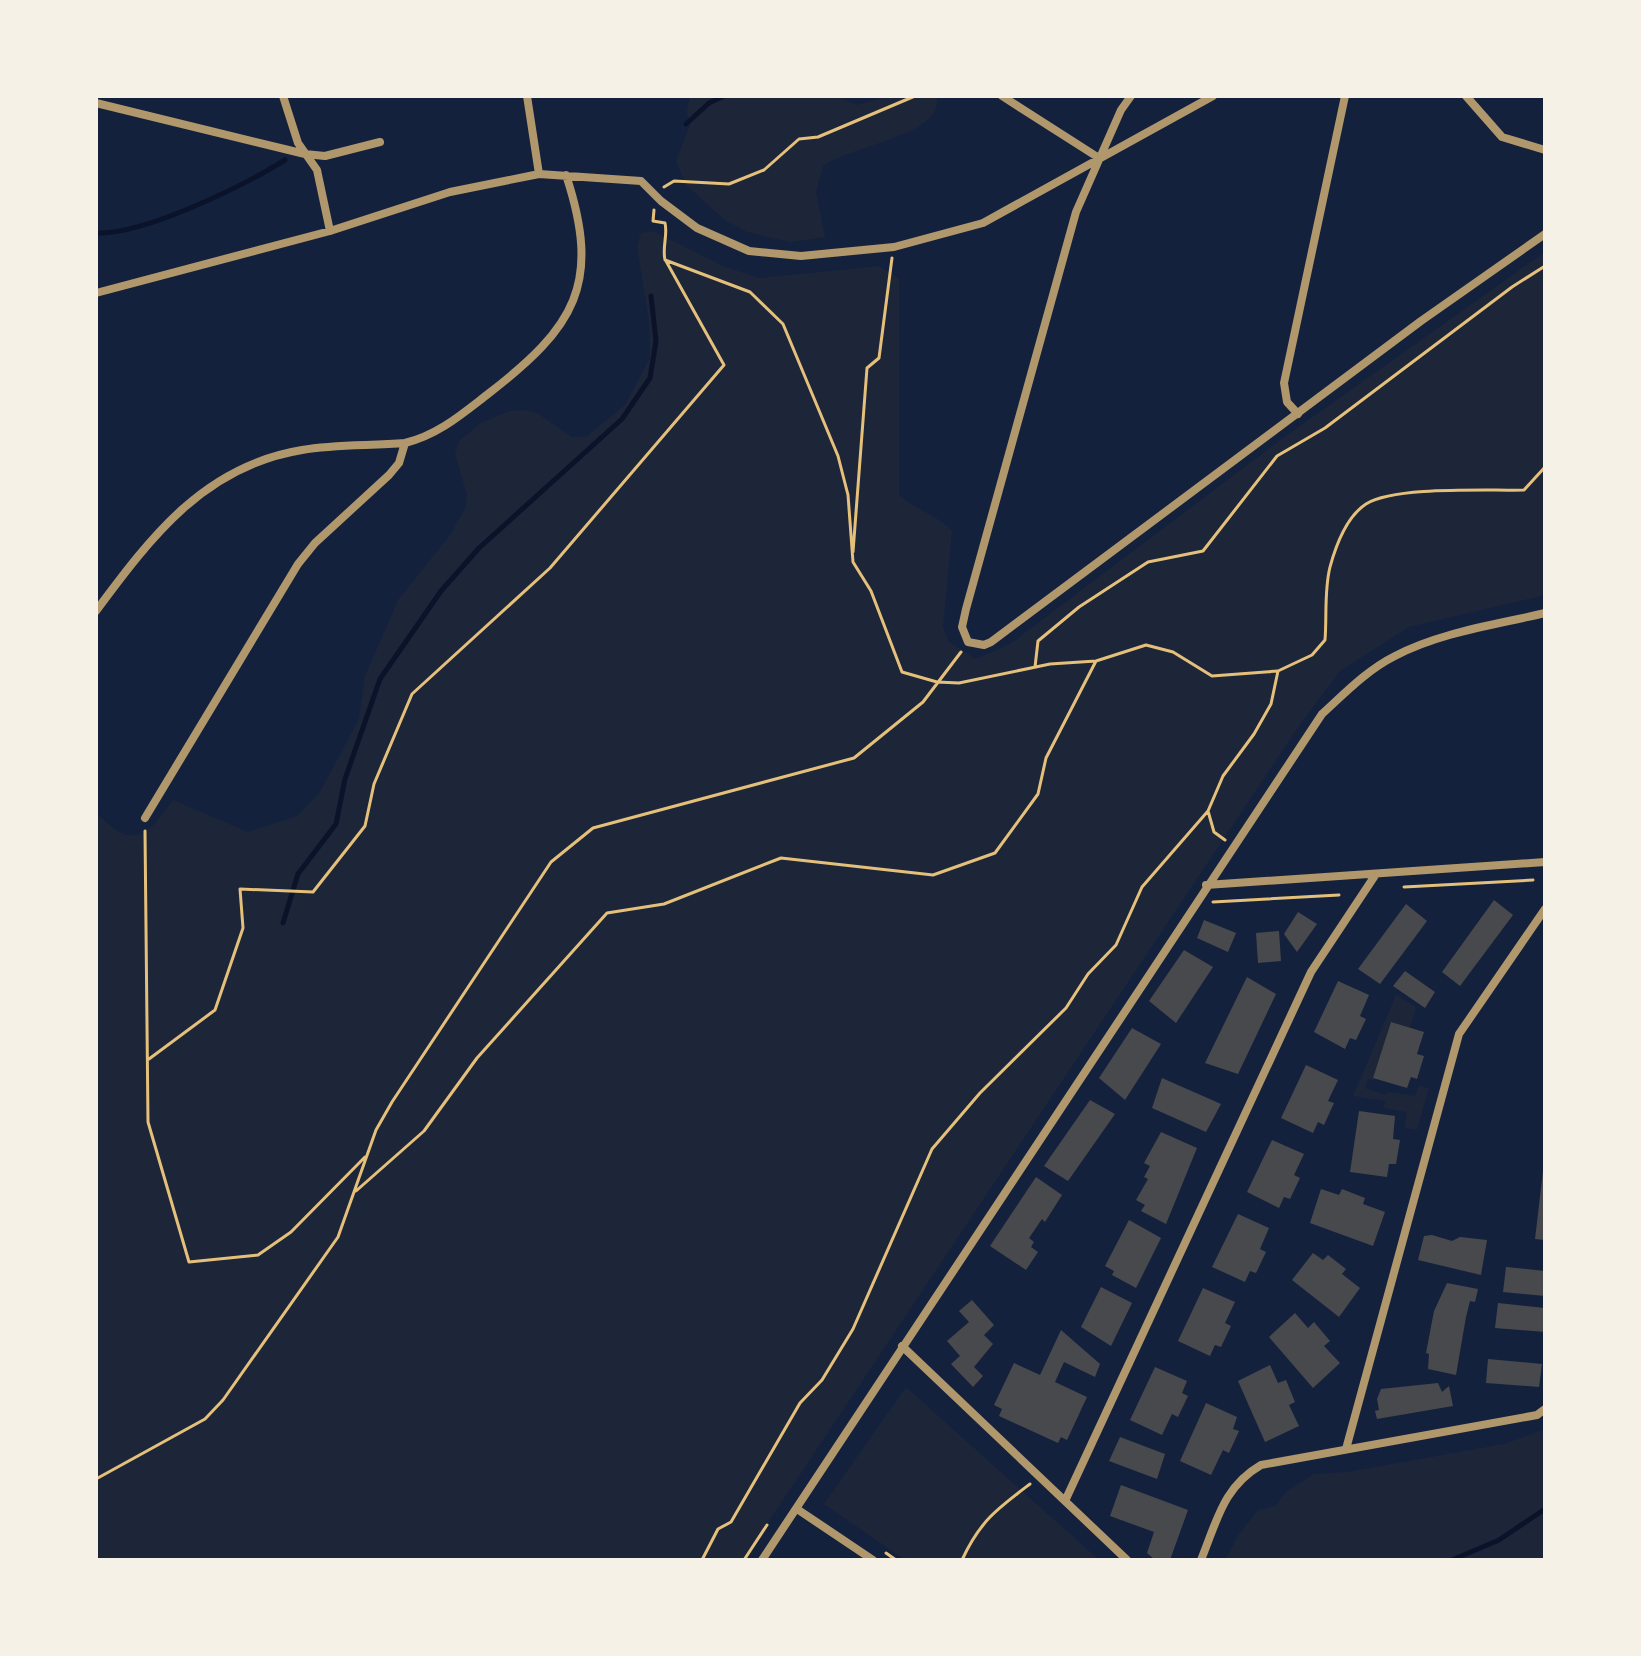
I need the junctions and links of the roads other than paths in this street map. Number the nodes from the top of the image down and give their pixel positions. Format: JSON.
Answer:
{"nodes":[{"id":1,"x":283,"y":96,"type":"edge"},
{"id":2,"x":527,"y":96,"type":"edge"},
{"id":3,"x":1002,"y":96,"type":"edge"},
{"id":4,"x":1131,"y":96,"type":"edge"},
{"id":5,"x":1213,"y":96,"type":"edge"},
{"id":6,"x":1345,"y":96,"type":"edge"},
{"id":7,"x":1466,"y":96,"type":"edge"},
{"id":8,"x":96,"y":103,"type":"edge"},
{"id":9,"x":380,"y":142,"type":"dead end"},
{"id":10,"x":1545,"y":150,"type":"edge"},
{"id":11,"x":305,"y":154,"type":"junction"},
{"id":12,"x":1099,"y":158,"type":"junction"},
{"id":13,"x":539,"y":174,"type":"junction"},
{"id":14,"x":566,"y":175,"type":"junction"},
{"id":15,"x":330,"y":231,"type":"junction"},
{"id":16,"x":1545,"y":234,"type":"edge"},
{"id":17,"x":96,"y":293,"type":"edge"},
{"id":18,"x":1298,"y":414,"type":"junction"},
{"id":19,"x":405,"y":443,"type":"junction"},
{"id":20,"x":96,"y":611,"type":"edge"},
{"id":21,"x":1545,"y":613,"type":"edge"},
{"id":22,"x":145,"y":818,"type":"road end"},
{"id":23,"x":1545,"y":862,"type":"edge"},
{"id":24,"x":1376,"y":874,"type":"junction"},
{"id":25,"x":1206,"y":885,"type":"junction"},
{"id":26,"x":1545,"y":909,"type":"edge"},
{"id":27,"x":902,"y":1346,"type":"junction"},
{"id":28,"x":1545,"y":1409,"type":"edge"},
{"id":29,"x":1346,"y":1449,"type":"junction"},
{"id":30,"x":1065,"y":1501,"type":"junction"},
{"id":31,"x":797,"y":1509,"type":"junction"},
{"id":32,"x":762,"y":1560,"type":"edge"},
{"id":33,"x":873,"y":1560,"type":"edge"},
{"id":34,"x":1127,"y":1560,"type":"edge"},
{"id":35,"x":1201,"y":1560,"type":"edge"}],
"edges":[{"from":1,"to":11,"type":"street"},
{"from":2,"to":13,"type":"street"},
{"from":3,"to":12,"type":"street"},
{"from":4,"to":12,"type":"street"},
{"from":5,"to":12,"type":"street"},
{"from":6,"to":18,"type":"street"},
{"from":7,"to":10,"type":"street"},
{"from":8,"to":11,"type":"street"},
{"from":9,"to":11,"type":"street"},
{"from":11,"to":15,"type":"street"},
{"from":12,"to":14,"type":"street"},
{"from":12,"to":18,"type":"street"},
{"from":13,"to":14,"type":"street"},
{"from":13,"to":15,"type":"street"},
{"from":14,"to":19,"type":"street"},
{"from":15,"to":17,"type":"street"},
{"from":16,"to":18,"type":"street"},
{"from":19,"to":20,"type":"street"},
{"from":19,"to":22,"type":"street"},
{"from":21,"to":25,"type":"street"},
{"from":23,"to":24,"type":"street"},
{"from":24,"to":25,"type":"street"},
{"from":24,"to":30,"type":"street"},
{"from":25,"to":27,"type":"street"},
{"from":26,"to":29,"type":"street"},
{"from":27,"to":30,"type":"street"},
{"from":27,"to":31,"type":"street"},
{"from":28,"to":29,"type":"street"},
{"from":29,"to":35,"type":"street"},
{"from":30,"to":34,"type":"street"},
{"from":31,"to":32,"type":"street"},
{"from":31,"to":33,"type":"street"}]}
